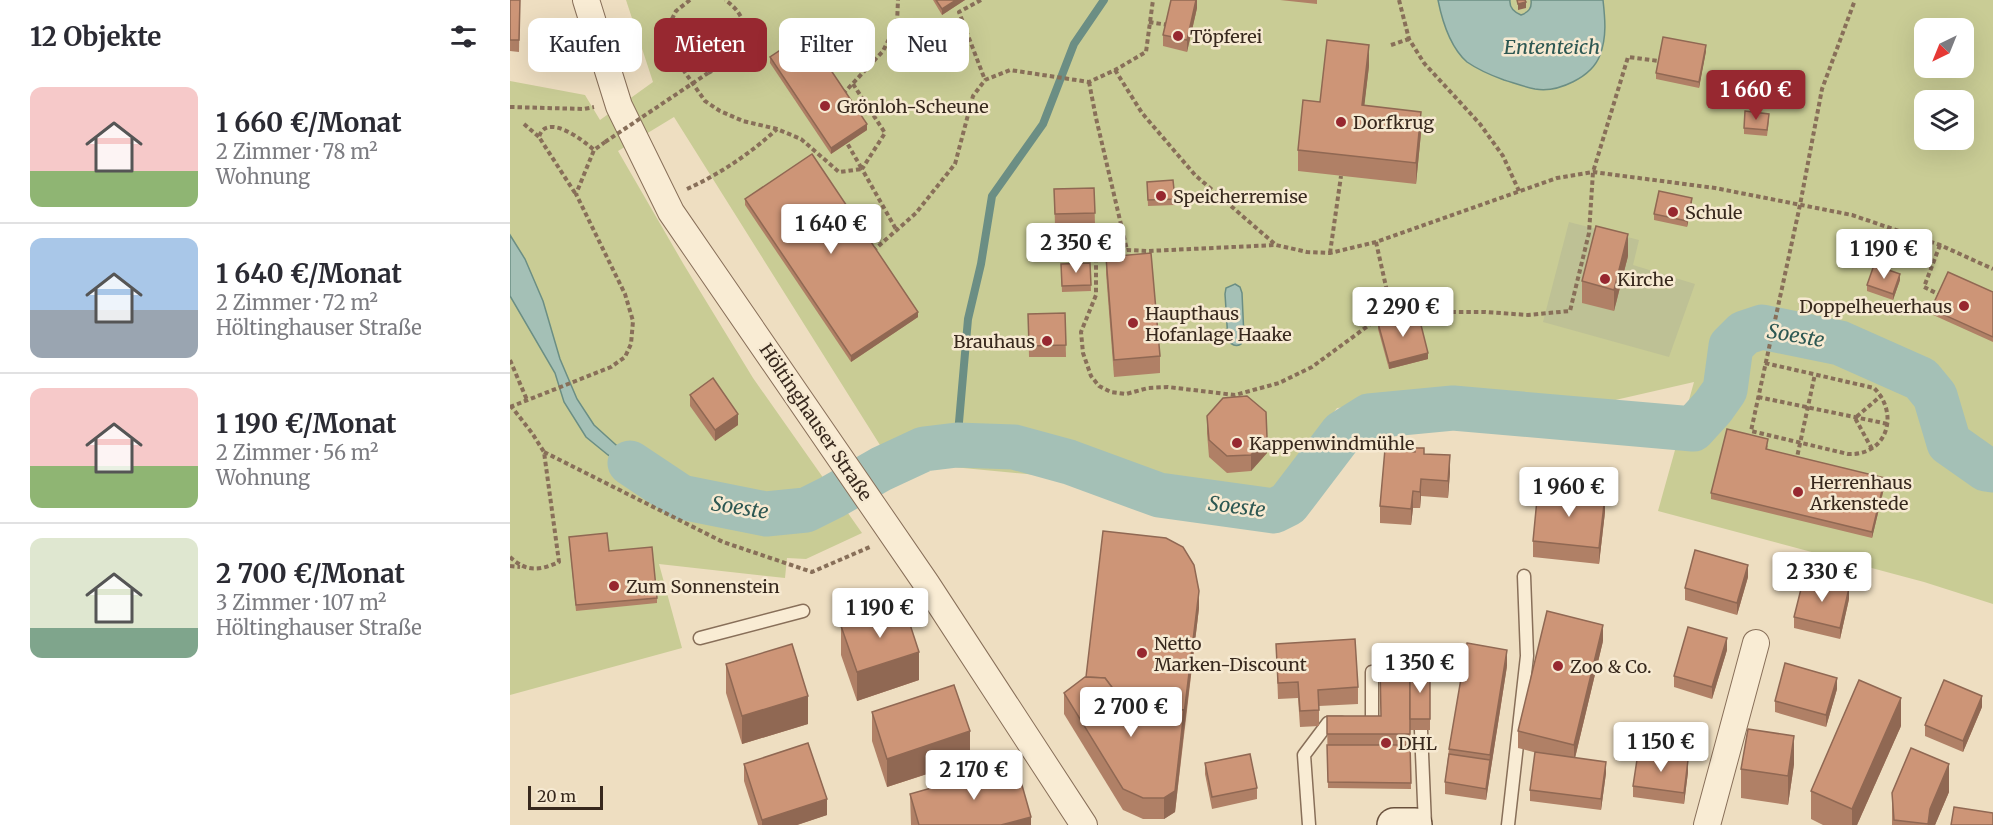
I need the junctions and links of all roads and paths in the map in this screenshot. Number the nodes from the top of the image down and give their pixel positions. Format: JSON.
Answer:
{"nodes":[{"id":1,"x":586,"y":0,"type":"edge"},
{"id":2,"x":690,"y":0,"type":"edge"},
{"id":3,"x":725,"y":0,"type":"edge"},
{"id":4,"x":898,"y":0,"type":"edge"},
{"id":5,"x":981,"y":0,"type":"edge"},
{"id":6,"x":1153,"y":0,"type":"edge"},
{"id":7,"x":1399,"y":0,"type":"edge"},
{"id":8,"x":1855,"y":0,"type":"edge"},
{"id":9,"x":1149,"y":22,"type":"junction"},
{"id":10,"x":1168,"y":25,"type":"edge"},
{"id":11,"x":1409,"y":39,"type":"junction"},
{"id":12,"x":1391,"y":45,"type":"dead end"},
{"id":13,"x":1659,"y":61,"type":"edge"},
{"id":14,"x":1115,"y":70,"type":"junction"},
{"id":15,"x":985,"y":80,"type":"junction"},
{"id":16,"x":1089,"y":82,"type":"junction"},
{"id":17,"x":853,"y":84,"type":"junction"},
{"id":18,"x":843,"y":94,"type":"edge"},
{"id":19,"x":617,"y":101,"type":"junction"},
{"id":20,"x":510,"y":107,"type":"edge"},
{"id":21,"x":524,"y":124,"type":"dead end"},
{"id":22,"x":777,"y":129,"type":"junction"},
{"id":23,"x":539,"y":137,"type":"junction"},
{"id":24,"x":847,"y":143,"type":"edge"},
{"id":25,"x":594,"y":150,"type":"junction"},
{"id":26,"x":862,"y":169,"type":"junction"},
{"id":27,"x":1593,"y":172,"type":"junction"},
{"id":28,"x":1341,"y":176,"type":"edge"},
{"id":29,"x":684,"y":190,"type":"dead end"},
{"id":30,"x":1519,"y":191,"type":"junction"},
{"id":31,"x":576,"y":194,"type":"junction"},
{"id":32,"x":1800,"y":205,"type":"junction"},
{"id":33,"x":897,"y":231,"type":"junction"},
{"id":34,"x":1376,"y":242,"type":"junction"},
{"id":35,"x":1275,"y":245,"type":"junction"},
{"id":36,"x":1940,"y":245,"type":"junction"},
{"id":37,"x":1127,"y":250,"type":"junction"},
{"id":38,"x":873,"y":251,"type":"edge"},
{"id":39,"x":1330,"y":253,"type":"junction"},
{"id":40,"x":1993,"y":268,"type":"edge"},
{"id":41,"x":1940,"y":295,"type":"edge"},
{"id":42,"x":1391,"y":309,"type":"junction"},
{"id":43,"x":510,"y":360,"type":"edge"},
{"id":44,"x":1765,"y":363,"type":"junction"},
{"id":45,"x":1815,"y":374,"type":"junction"},
{"id":46,"x":1235,"y":395,"type":"junction"},
{"id":47,"x":1882,"y":395,"type":"junction"},
{"id":48,"x":1758,"y":397,"type":"junction"},
{"id":49,"x":527,"y":400,"type":"junction"},
{"id":50,"x":1236,"y":404,"type":"edge"},
{"id":51,"x":510,"y":407,"type":"edge"},
{"id":52,"x":1808,"y":407,"type":"junction"},
{"id":53,"x":1855,"y":418,"type":"junction"},
{"id":54,"x":1888,"y":424,"type":"junction"},
{"id":55,"x":1800,"y":442,"type":"junction"},
{"id":56,"x":1872,"y":448,"type":"junction"},
{"id":57,"x":544,"y":452,"type":"junction"},
{"id":58,"x":1796,"y":463,"type":"edge"},
{"id":59,"x":892,"y":533,"type":"junction"},
{"id":60,"x":510,"y":557,"type":"edge"},
{"id":61,"x":510,"y":566,"type":"edge"},
{"id":62,"x":520,"y":567,"type":"junction"},
{"id":63,"x":1524,"y":576,"type":"dead end"},
{"id":64,"x":802,"y":611,"type":"dead end"},
{"id":65,"x":700,"y":638,"type":"dead end"},
{"id":66,"x":1756,"y":643,"type":"dead end"},
{"id":67,"x":1422,"y":680,"type":"edge"},
{"id":68,"x":1421,"y":730,"type":"edge"},
{"id":69,"x":1084,"y":825,"type":"edge"},
{"id":70,"x":1309,"y":825,"type":"edge"},
{"id":71,"x":1394,"y":825,"type":"edge"},
{"id":72,"x":1415,"y":825,"type":"edge"},
{"id":73,"x":1425,"y":825,"type":"edge"},
{"id":74,"x":1508,"y":825,"type":"edge"},
{"id":75,"x":1707,"y":825,"type":"edge"}],
"edges":[{"from":1,"to":19,"type":"street","name":"Höltinghauser Straße"},
{"from":2,"to":22,"type":"path"},
{"from":3,"to":25,"type":"path","bridge":true},
{"from":4,"to":17,"type":"path"},
{"from":5,"to":15,"type":"path"},
{"from":6,"to":9,"type":"path"},
{"from":7,"to":11,"type":"path"},
{"from":8,"to":32,"type":"path"},
{"from":9,"to":10,"type":"path"},
{"from":9,"to":14,"type":"path"},
{"from":11,"to":12,"type":"path"},
{"from":11,"to":30,"type":"path"},
{"from":13,"to":27,"type":"path"},
{"from":14,"to":16,"type":"path"},
{"from":14,"to":35,"type":"path"},
{"from":15,"to":16,"type":"path"},
{"from":15,"to":33,"type":"path"},
{"from":16,"to":37,"type":"path"},
{"from":17,"to":18,"type":"path"},
{"from":17,"to":26,"type":"path"},
{"from":19,"to":20,"type":"path"},
{"from":19,"to":59,"type":"street","name":"Höltinghauser Straße"},
{"from":21,"to":23,"type":"path"},
{"from":22,"to":26,"type":"path"},
{"from":22,"to":29,"type":"path"},
{"from":23,"to":25,"type":"path"},
{"from":23,"to":31,"type":"path"},
{"from":24,"to":26,"type":"path"},
{"from":25,"to":31,"type":"path"},
{"from":26,"to":33,"type":"path"},
{"from":27,"to":30,"type":"path"},
{"from":27,"to":32,"type":"path"},
{"from":27,"to":42,"type":"path"},
{"from":28,"to":39,"type":"path"},
{"from":30,"to":34,"type":"path"},
{"from":31,"to":49,"type":"path"},
{"from":32,"to":36,"type":"path"},
{"from":32,"to":44,"type":"path"},
{"from":33,"to":38,"type":"path"},
{"from":34,"to":39,"type":"path"},
{"from":34,"to":42,"type":"path"},
{"from":35,"to":37,"type":"path"},
{"from":35,"to":39,"type":"path"},
{"from":36,"to":40,"type":"path"},
{"from":36,"to":41,"type":"path"},
{"from":37,"to":46,"type":"path"},
{"from":42,"to":46,"type":"path"},
{"from":43,"to":49,"type":"path"},
{"from":44,"to":45,"type":"path"},
{"from":44,"to":48,"type":"path"},
{"from":45,"to":47,"type":"path"},
{"from":45,"to":52,"type":"path"},
{"from":46,"to":50,"type":"path"},
{"from":47,"to":53,"type":"path"},
{"from":47,"to":54,"type":"path"},
{"from":48,"to":52,"type":"path"},
{"from":48,"to":55,"type":"path"},
{"from":49,"to":51,"type":"path"},
{"from":51,"to":57,"type":"path"},
{"from":52,"to":53,"type":"path"},
{"from":52,"to":55,"type":"path"},
{"from":53,"to":54,"type":"path"},
{"from":53,"to":56,"type":"path"},
{"from":54,"to":56,"type":"path"},
{"from":55,"to":56,"type":"path"},
{"from":55,"to":58,"type":"path"},
{"from":57,"to":59,"type":"path"},
{"from":57,"to":62,"type":"path"},
{"from":59,"to":69,"type":"street","name":"Höltinghauser Straße"},
{"from":60,"to":62,"type":"path"},
{"from":61,"to":62,"type":"path"},
{"from":63,"to":74,"type":"lane"},
{"from":64,"to":65,"type":"lane"},
{"from":66,"to":75,"type":"street"},
{"from":67,"to":70,"type":"lane"},
{"from":68,"to":73,"type":"lane"},
{"from":71,"to":72,"type":"street"}]}
